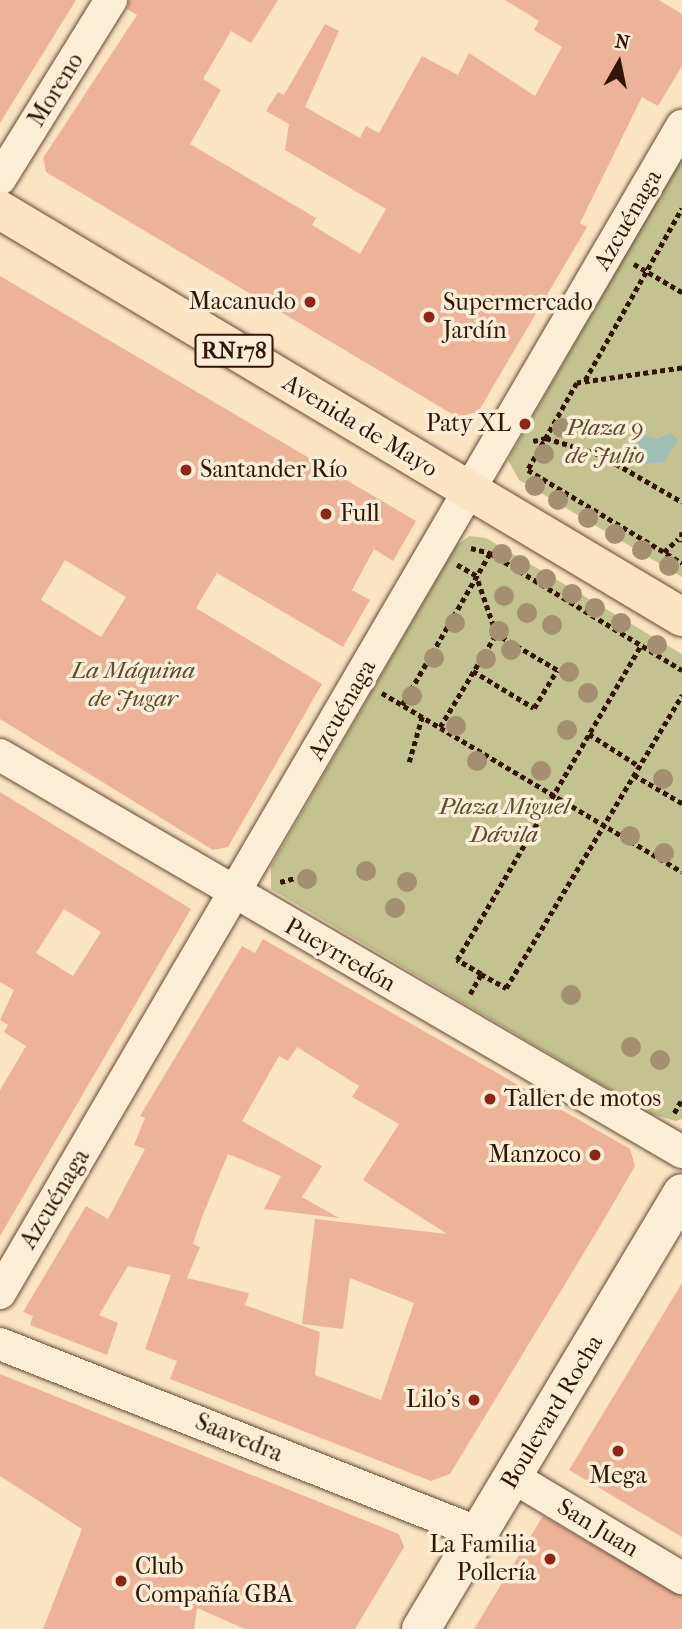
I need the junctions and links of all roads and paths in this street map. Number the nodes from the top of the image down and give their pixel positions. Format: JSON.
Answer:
{"nodes":[{"id":1,"x":111,"y":0,"type":"edge"},
{"id":2,"x":682,"y":126,"type":"edge"},
{"id":3,"x":0,"y":179,"type":"edge"},
{"id":4,"x":682,"y":208,"type":"edge"},
{"id":5,"x":0,"y":210,"type":"edge"},
{"id":6,"x":611,"y":250,"type":"junction"},
{"id":7,"x":646,"y":271,"type":"junction"},
{"id":8,"x":682,"y":292,"type":"edge"},
{"id":9,"x":682,"y":368,"type":"edge"},
{"id":10,"x":585,"y":380,"type":"junction"},
{"id":11,"x":566,"y":449,"type":"dead end"},
{"id":12,"x":468,"y":491,"type":"junction"},
{"id":13,"x":682,"y":502,"type":"edge"},
{"id":14,"x":682,"y":532,"type":"edge"},
{"id":15,"x":680,"y":540,"type":"edge"},
{"id":16,"x":664,"y":552,"type":"junction"},
{"id":17,"x":490,"y":553,"type":"junction"},
{"id":18,"x":454,"y":563,"type":"junction"},
{"id":19,"x":682,"y":563,"type":"edge"},
{"id":20,"x":447,"y":575,"type":"dead end"},
{"id":21,"x":476,"y":576,"type":"junction"},
{"id":22,"x":682,"y":617,"type":"edge"},
{"id":23,"x":496,"y":634,"type":"junction"},
{"id":24,"x":641,"y":645,"type":"junction"},
{"id":25,"x":682,"y":670,"type":"edge"},
{"id":26,"x":473,"y":671,"type":"junction"},
{"id":27,"x":386,"y":680,"type":"dead end"},
{"id":28,"x":379,"y":692,"type":"junction"},
{"id":29,"x":682,"y":695,"type":"edge"},
{"id":30,"x":372,"y":704,"type":"dead end"},
{"id":31,"x":402,"y":705,"type":"junction"},
{"id":32,"x":422,"y":717,"type":"junction"},
{"id":33,"x":440,"y":727,"type":"junction"},
{"id":34,"x":589,"y":734,"type":"junction"},
{"id":35,"x":0,"y":755,"type":"edge"},
{"id":36,"x":409,"y":762,"type":"dead end"},
{"id":37,"x":639,"y":766,"type":"junction"},
{"id":38,"x":634,"y":775,"type":"junction"},
{"id":39,"x":553,"y":794,"type":"junction"},
{"id":40,"x":682,"y":803,"type":"edge"},
{"id":41,"x":604,"y":825,"type":"junction"},
{"id":42,"x":682,"y":872,"type":"edge"},
{"id":43,"x":274,"y":873,"type":"dead end"},
{"id":44,"x":295,"y":878,"type":"dead end"},
{"id":45,"x":277,"y":883,"type":"junction"},
{"id":46,"x":279,"y":893,"type":"dead end"},
{"id":47,"x":235,"y":895,"type":"junction"},
{"id":48,"x":481,"y":974,"type":"junction"},
{"id":49,"x":466,"y":1000,"type":"dead end"},
{"id":50,"x":682,"y":1099,"type":"edge"},
{"id":51,"x":671,"y":1117,"type":"dead end"},
{"id":52,"x":682,"y":1152,"type":"edge"},
{"id":53,"x":682,"y":1193,"type":"edge"},
{"id":54,"x":0,"y":1293,"type":"edge"},
{"id":55,"x":0,"y":1344,"type":"edge"},
{"id":56,"x":513,"y":1477,"type":"junction"},
{"id":57,"x":479,"y":1533,"type":"junction"},
{"id":58,"x":682,"y":1578,"type":"edge"},
{"id":59,"x":421,"y":1629,"type":"edge"}],
"edges":[{"from":1,"to":3,"type":"street","name":"Moreno"},
{"from":2,"to":6,"type":"street","name":"Azcuénaga"},
{"from":4,"to":7,"type":"path"},
{"from":5,"to":12,"type":"main road","name":"Avenida de Mayo","number":"RN178"},
{"from":6,"to":7,"type":"path"},
{"from":6,"to":12,"type":"street","name":"Azcuénaga"},
{"from":7,"to":8,"type":"path"},
{"from":7,"to":10,"type":"path"},
{"from":9,"to":10,"type":"path"},
{"from":10,"to":16,"type":"path"},
{"from":11,"to":13,"type":"path"},
{"from":12,"to":22,"type":"main road","number":"RN178"},
{"from":12,"to":47,"type":"street","name":"Azcuénaga"},
{"from":14,"to":15,"type":"path"},
{"from":15,"to":16,"type":"path"},
{"from":16,"to":19,"type":"path"},
{"from":17,"to":18,"type":"path"},
{"from":17,"to":21,"type":"path"},
{"from":17,"to":24,"type":"path"},
{"from":18,"to":20,"type":"path"},
{"from":18,"to":21,"type":"path"},
{"from":21,"to":23,"type":"path"},
{"from":21,"to":31,"type":"path"},
{"from":23,"to":26,"type":"path"},
{"from":23,"to":26,"type":"path"},
{"from":24,"to":25,"type":"path"},
{"from":24,"to":34,"type":"path"},
{"from":26,"to":33,"type":"path"},
{"from":27,"to":28,"type":"path"},
{"from":28,"to":30,"type":"path"},
{"from":28,"to":31,"type":"path"},
{"from":29,"to":37,"type":"path"},
{"from":31,"to":32,"type":"path"},
{"from":32,"to":33,"type":"path"},
{"from":32,"to":36,"type":"path"},
{"from":33,"to":39,"type":"path"},
{"from":34,"to":37,"type":"path"},
{"from":34,"to":39,"type":"path"},
{"from":35,"to":47,"type":"street","name":"Pueyrredón"},
{"from":37,"to":38,"type":"path"},
{"from":38,"to":40,"type":"path"},
{"from":38,"to":41,"type":"path"},
{"from":39,"to":41,"type":"path"},
{"from":39,"to":48,"type":"path"},
{"from":41,"to":42,"type":"path"},
{"from":41,"to":48,"type":"path"},
{"from":43,"to":45,"type":"path"},
{"from":44,"to":45,"type":"path"},
{"from":45,"to":46,"type":"path"},
{"from":47,"to":52,"type":"street","name":"Pueyrredón"},
{"from":47,"to":54,"type":"street","name":"Azcuénaga"},
{"from":48,"to":49,"type":"path"},
{"from":50,"to":51,"type":"path"},
{"from":53,"to":56,"type":"main road","name":"Boulevard Rocha"},
{"from":55,"to":57,"type":"street","name":"Saavedra"},
{"from":56,"to":57,"type":"main road","name":"Boulevard Rocha"},
{"from":56,"to":58,"type":"street","name":"San Juan"},
{"from":57,"to":59,"type":"main road","name":"Boulevard Rocha"}]}
